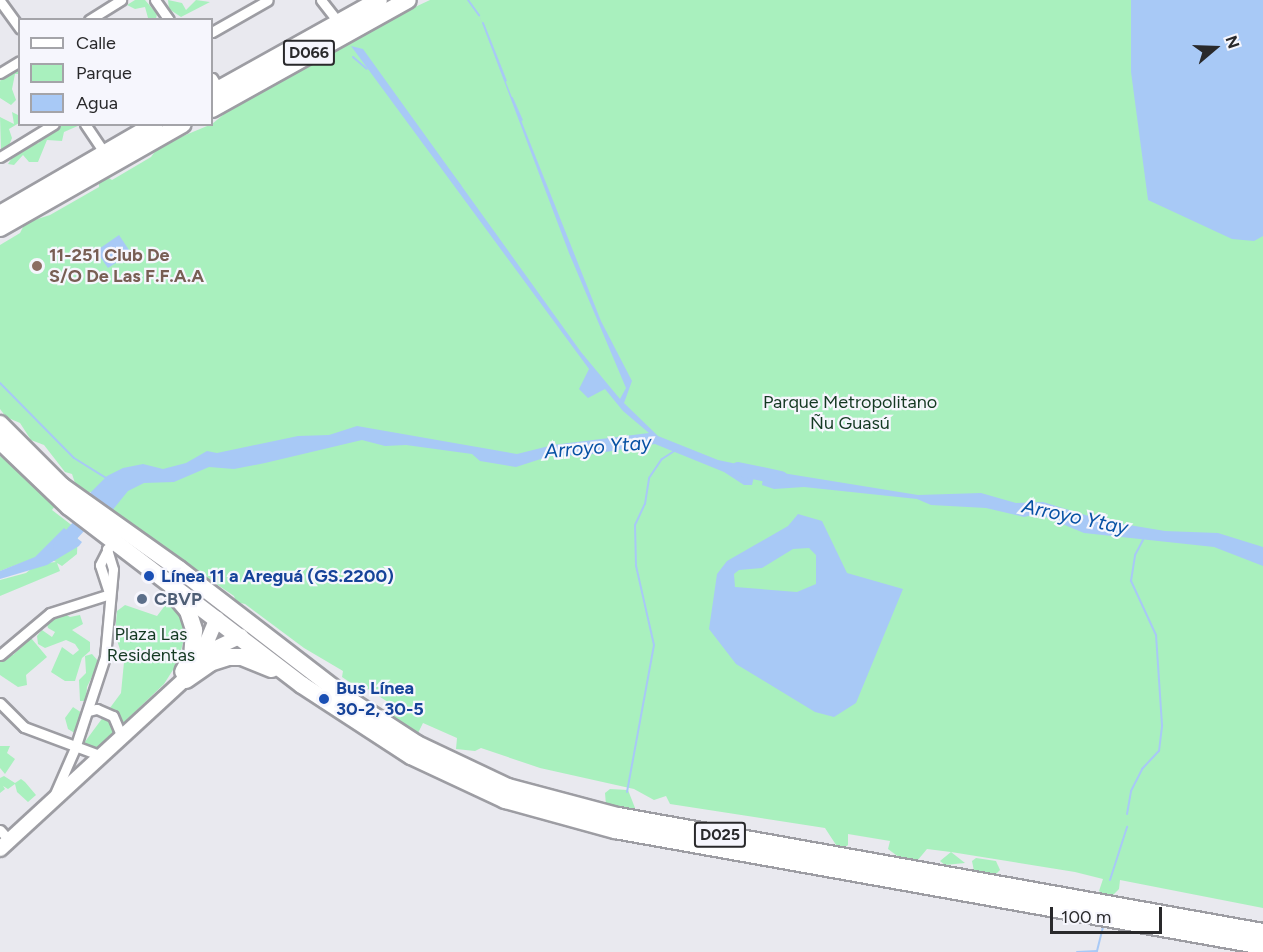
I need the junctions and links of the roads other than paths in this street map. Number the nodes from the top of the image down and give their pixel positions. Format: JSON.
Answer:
{"nodes":[{"id":1,"x":121,"y":0,"type":"edge"},
{"id":2,"x":155,"y":0,"type":"edge"},
{"id":3,"x":268,"y":0,"type":"edge"},
{"id":4,"x":321,"y":0,"type":"edge"},
{"id":5,"x":379,"y":0,"type":"edge"},
{"id":6,"x":408,"y":0,"type":"edge"},
{"id":7,"x":0,"y":1,"type":"edge"},
{"id":8,"x":92,"y":18,"type":"edge"},
{"id":9,"x":168,"y":18,"type":"edge"},
{"id":10,"x":338,"y":22,"type":"junction"},
{"id":11,"x":18,"y":26,"type":"edge"},
{"id":12,"x":213,"y":31,"type":"edge"},
{"id":13,"x":18,"y":62,"type":"edge"},
{"id":14,"x":0,"y":73,"type":"edge"},
{"id":15,"x":214,"y":87,"type":"edge"},
{"id":16,"x":213,"y":108,"type":"edge"},
{"id":17,"x":51,"y":126,"type":"edge"},
{"id":18,"x":86,"y":126,"type":"edge"},
{"id":19,"x":152,"y":126,"type":"edge"},
{"id":20,"x":179,"y":126,"type":"edge"},
{"id":21,"x":0,"y":157,"type":"edge"},
{"id":22,"x":108,"y":158,"type":"junction"},
{"id":23,"x":0,"y":205,"type":"edge"},
{"id":24,"x":0,"y":214,"type":"edge"},
{"id":25,"x":0,"y":228,"type":"edge"},
{"id":26,"x":0,"y":236,"type":"edge"},
{"id":27,"x":0,"y":414,"type":"edge"},
{"id":28,"x":0,"y":424,"type":"edge"},
{"id":29,"x":0,"y":441,"type":"edge"},
{"id":30,"x":0,"y":451,"type":"edge"},
{"id":31,"x":63,"y":494,"type":"junction"},
{"id":32,"x":107,"y":536,"type":"junction"},
{"id":33,"x":159,"y":566,"type":"junction"},
{"id":34,"x":110,"y":594,"type":"junction"},
{"id":35,"x":217,"y":618,"type":"junction"},
{"id":36,"x":241,"y":636,"type":"junction"},
{"id":37,"x":205,"y":653,"type":"junction"},
{"id":38,"x":0,"y":656,"type":"edge"},
{"id":39,"x":181,"y":679,"type":"junction"},
{"id":40,"x":302,"y":686,"type":"junction"},
{"id":41,"x":348,"y":699,"type":"junction"},
{"id":42,"x":0,"y":703,"type":"edge"},
{"id":43,"x":88,"y":711,"type":"junction"},
{"id":44,"x":122,"y":737,"type":"junction"},
{"id":45,"x":75,"y":748,"type":"junction"},
{"id":46,"x":102,"y":756,"type":"junction"},
{"id":47,"x":50,"y":803,"type":"junction"},
{"id":48,"x":3,"y":840,"type":"edge"},
{"id":49,"x":1263,"y":932,"type":"edge"},
{"id":50,"x":1263,"y":946,"type":"edge"}],
"edges":[{"from":1,"to":8,"type":"street"},
{"from":2,"to":9,"type":"street"},
{"from":3,"to":12,"type":"street"},
{"from":4,"to":10,"type":"street"},
{"from":5,"to":10,"type":"highway","number":"D066"},
{"from":6,"to":16,"type":"highway","number":"D066"},
{"from":7,"to":11,"type":"street"},
{"from":10,"to":15,"type":"highway","number":"D066"},
{"from":13,"to":14,"type":"street"},
{"from":17,"to":21,"type":"street"},
{"from":18,"to":22,"type":"street"},
{"from":19,"to":22,"type":"highway"},
{"from":20,"to":22,"type":"highway"},
{"from":22,"to":23,"type":"highway"},
{"from":22,"to":24,"type":"highway"},
{"from":22,"to":25,"type":"highway"},
{"from":22,"to":26,"type":"highway"},
{"from":27,"to":31,"type":"highway"},
{"from":28,"to":31,"type":"highway","number":"D025"},
{"from":29,"to":31,"type":"highway","number":"D025"},
{"from":30,"to":31,"type":"highway"},
{"from":31,"to":32,"type":"highway","number":"D025"},
{"from":32,"to":33,"type":"highway","number":"D025"},
{"from":32,"to":34,"type":"street"},
{"from":33,"to":35,"type":"highway","number":"D025"},
{"from":33,"to":39,"type":"highway"},
{"from":33,"to":41,"type":"highway","number":"D025"},
{"from":34,"to":38,"type":"street"},
{"from":34,"to":43,"type":"street"},
{"from":35,"to":36,"type":"highway","number":"D025"},
{"from":35,"to":37,"type":"main road"},
{"from":36,"to":37,"type":"main road"},
{"from":36,"to":40,"type":"highway","number":"D025"},
{"from":36,"to":41,"type":"highway"},
{"from":37,"to":39,"type":"main road"},
{"from":39,"to":40,"type":"highway"},
{"from":39,"to":44,"type":"main road"},
{"from":40,"to":50,"type":"highway","number":"D025"},
{"from":41,"to":49,"type":"highway","number":"D025"},
{"from":42,"to":45,"type":"street"},
{"from":43,"to":44,"type":"street"},
{"from":43,"to":45,"type":"street"},
{"from":44,"to":46,"type":"main road"},
{"from":45,"to":46,"type":"street"},
{"from":45,"to":47,"type":"street"},
{"from":46,"to":47,"type":"main road"},
{"from":47,"to":48,"type":"main road"}]}
